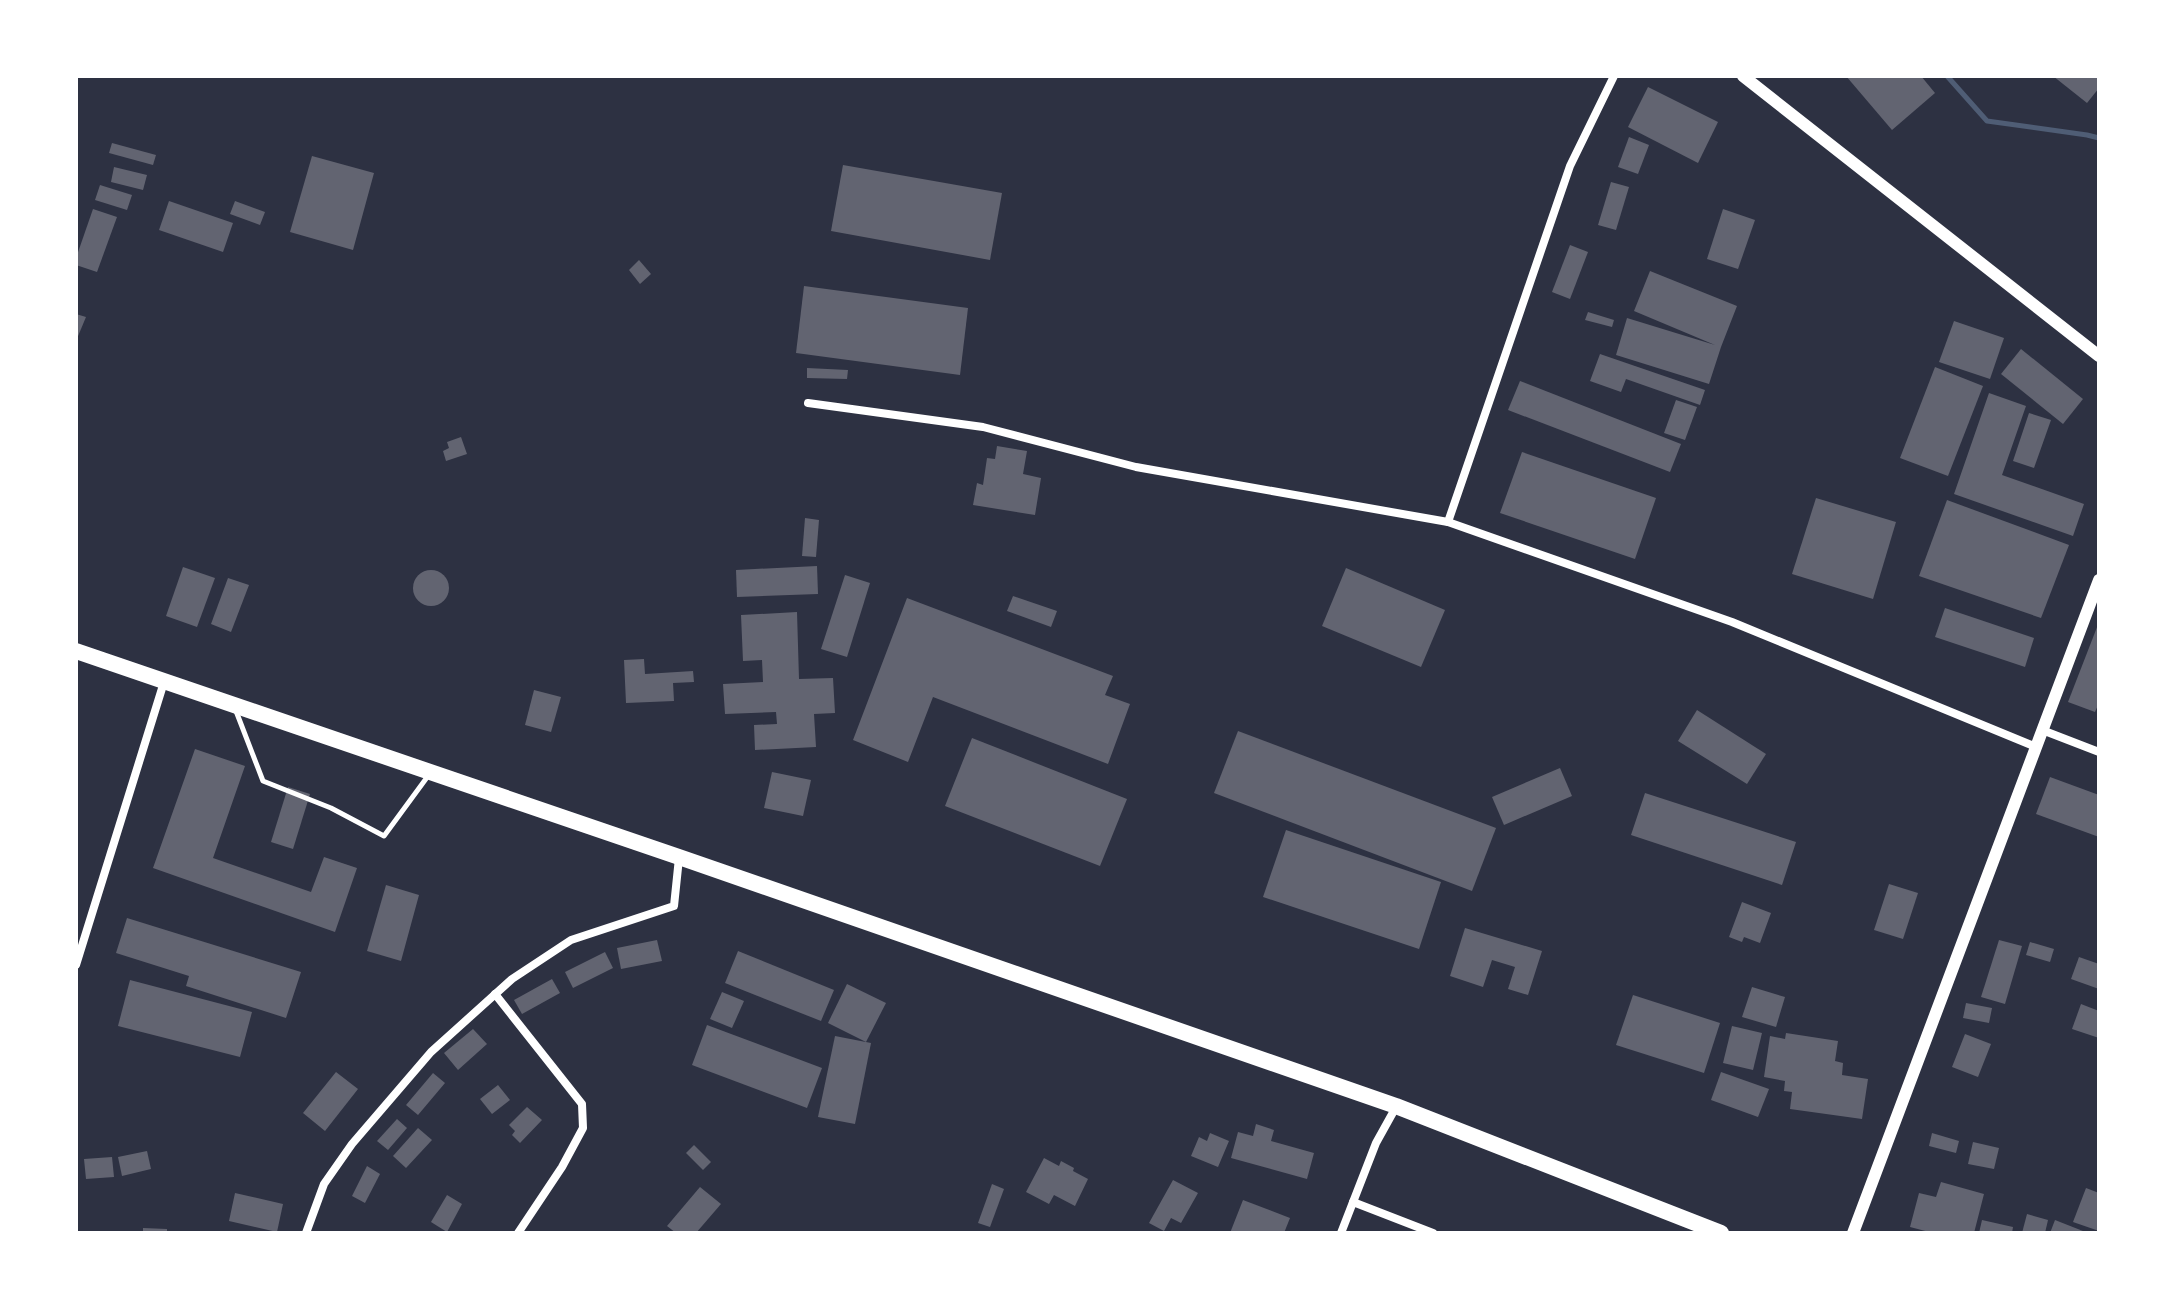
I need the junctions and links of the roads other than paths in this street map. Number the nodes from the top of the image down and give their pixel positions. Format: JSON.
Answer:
{"nodes":[{"id":1,"x":1614,"y":76,"type":"edge"},
{"id":2,"x":1743,"y":76,"type":"edge"},
{"id":3,"x":2099,"y":356,"type":"edge"},
{"id":4,"x":808,"y":403,"type":"dead end"},
{"id":5,"x":1448,"y":522,"type":"junction"},
{"id":6,"x":2099,"y":580,"type":"edge"},
{"id":7,"x":76,"y":651,"type":"edge"},
{"id":8,"x":164,"y":682,"type":"junction"},
{"id":9,"x":234,"y":705,"type":"junction"},
{"id":10,"x":2042,"y":730,"type":"junction"},
{"id":11,"x":2036,"y":747,"type":"junction"},
{"id":12,"x":2099,"y":752,"type":"edge"},
{"id":13,"x":430,"y":772,"type":"junction"},
{"id":14,"x":679,"y":857,"type":"junction"},
{"id":15,"x":76,"y":965,"type":"edge"},
{"id":16,"x":495,"y":994,"type":"junction"},
{"id":17,"x":1396,"y":1106,"type":"junction"},
{"id":18,"x":1353,"y":1202,"type":"junction"},
{"id":19,"x":306,"y":1233,"type":"edge"},
{"id":20,"x":518,"y":1233,"type":"edge"},
{"id":21,"x":1341,"y":1233,"type":"edge"},
{"id":22,"x":1433,"y":1233,"type":"edge"},
{"id":23,"x":1721,"y":1233,"type":"edge"},
{"id":24,"x":1854,"y":1233,"type":"edge"}],
"edges":[{"from":1,"to":5,"type":"street"},
{"from":2,"to":3,"type":"street"},
{"from":4,"to":5,"type":"street"},
{"from":5,"to":11,"type":"street"},
{"from":6,"to":10,"type":"street"},
{"from":7,"to":8,"type":"highway"},
{"from":8,"to":9,"type":"highway"},
{"from":8,"to":15,"type":"street"},
{"from":9,"to":13,"type":"highway"},
{"from":9,"to":13,"type":"lane"},
{"from":10,"to":11,"type":"street"},
{"from":10,"to":12,"type":"street"},
{"from":11,"to":24,"type":"street"},
{"from":13,"to":14,"type":"highway"},
{"from":14,"to":16,"type":"street"},
{"from":14,"to":17,"type":"highway"},
{"from":16,"to":19,"type":"street"},
{"from":16,"to":20,"type":"street"},
{"from":17,"to":18,"type":"street"},
{"from":17,"to":23,"type":"highway"},
{"from":18,"to":21,"type":"street"},
{"from":18,"to":22,"type":"street"}]}
